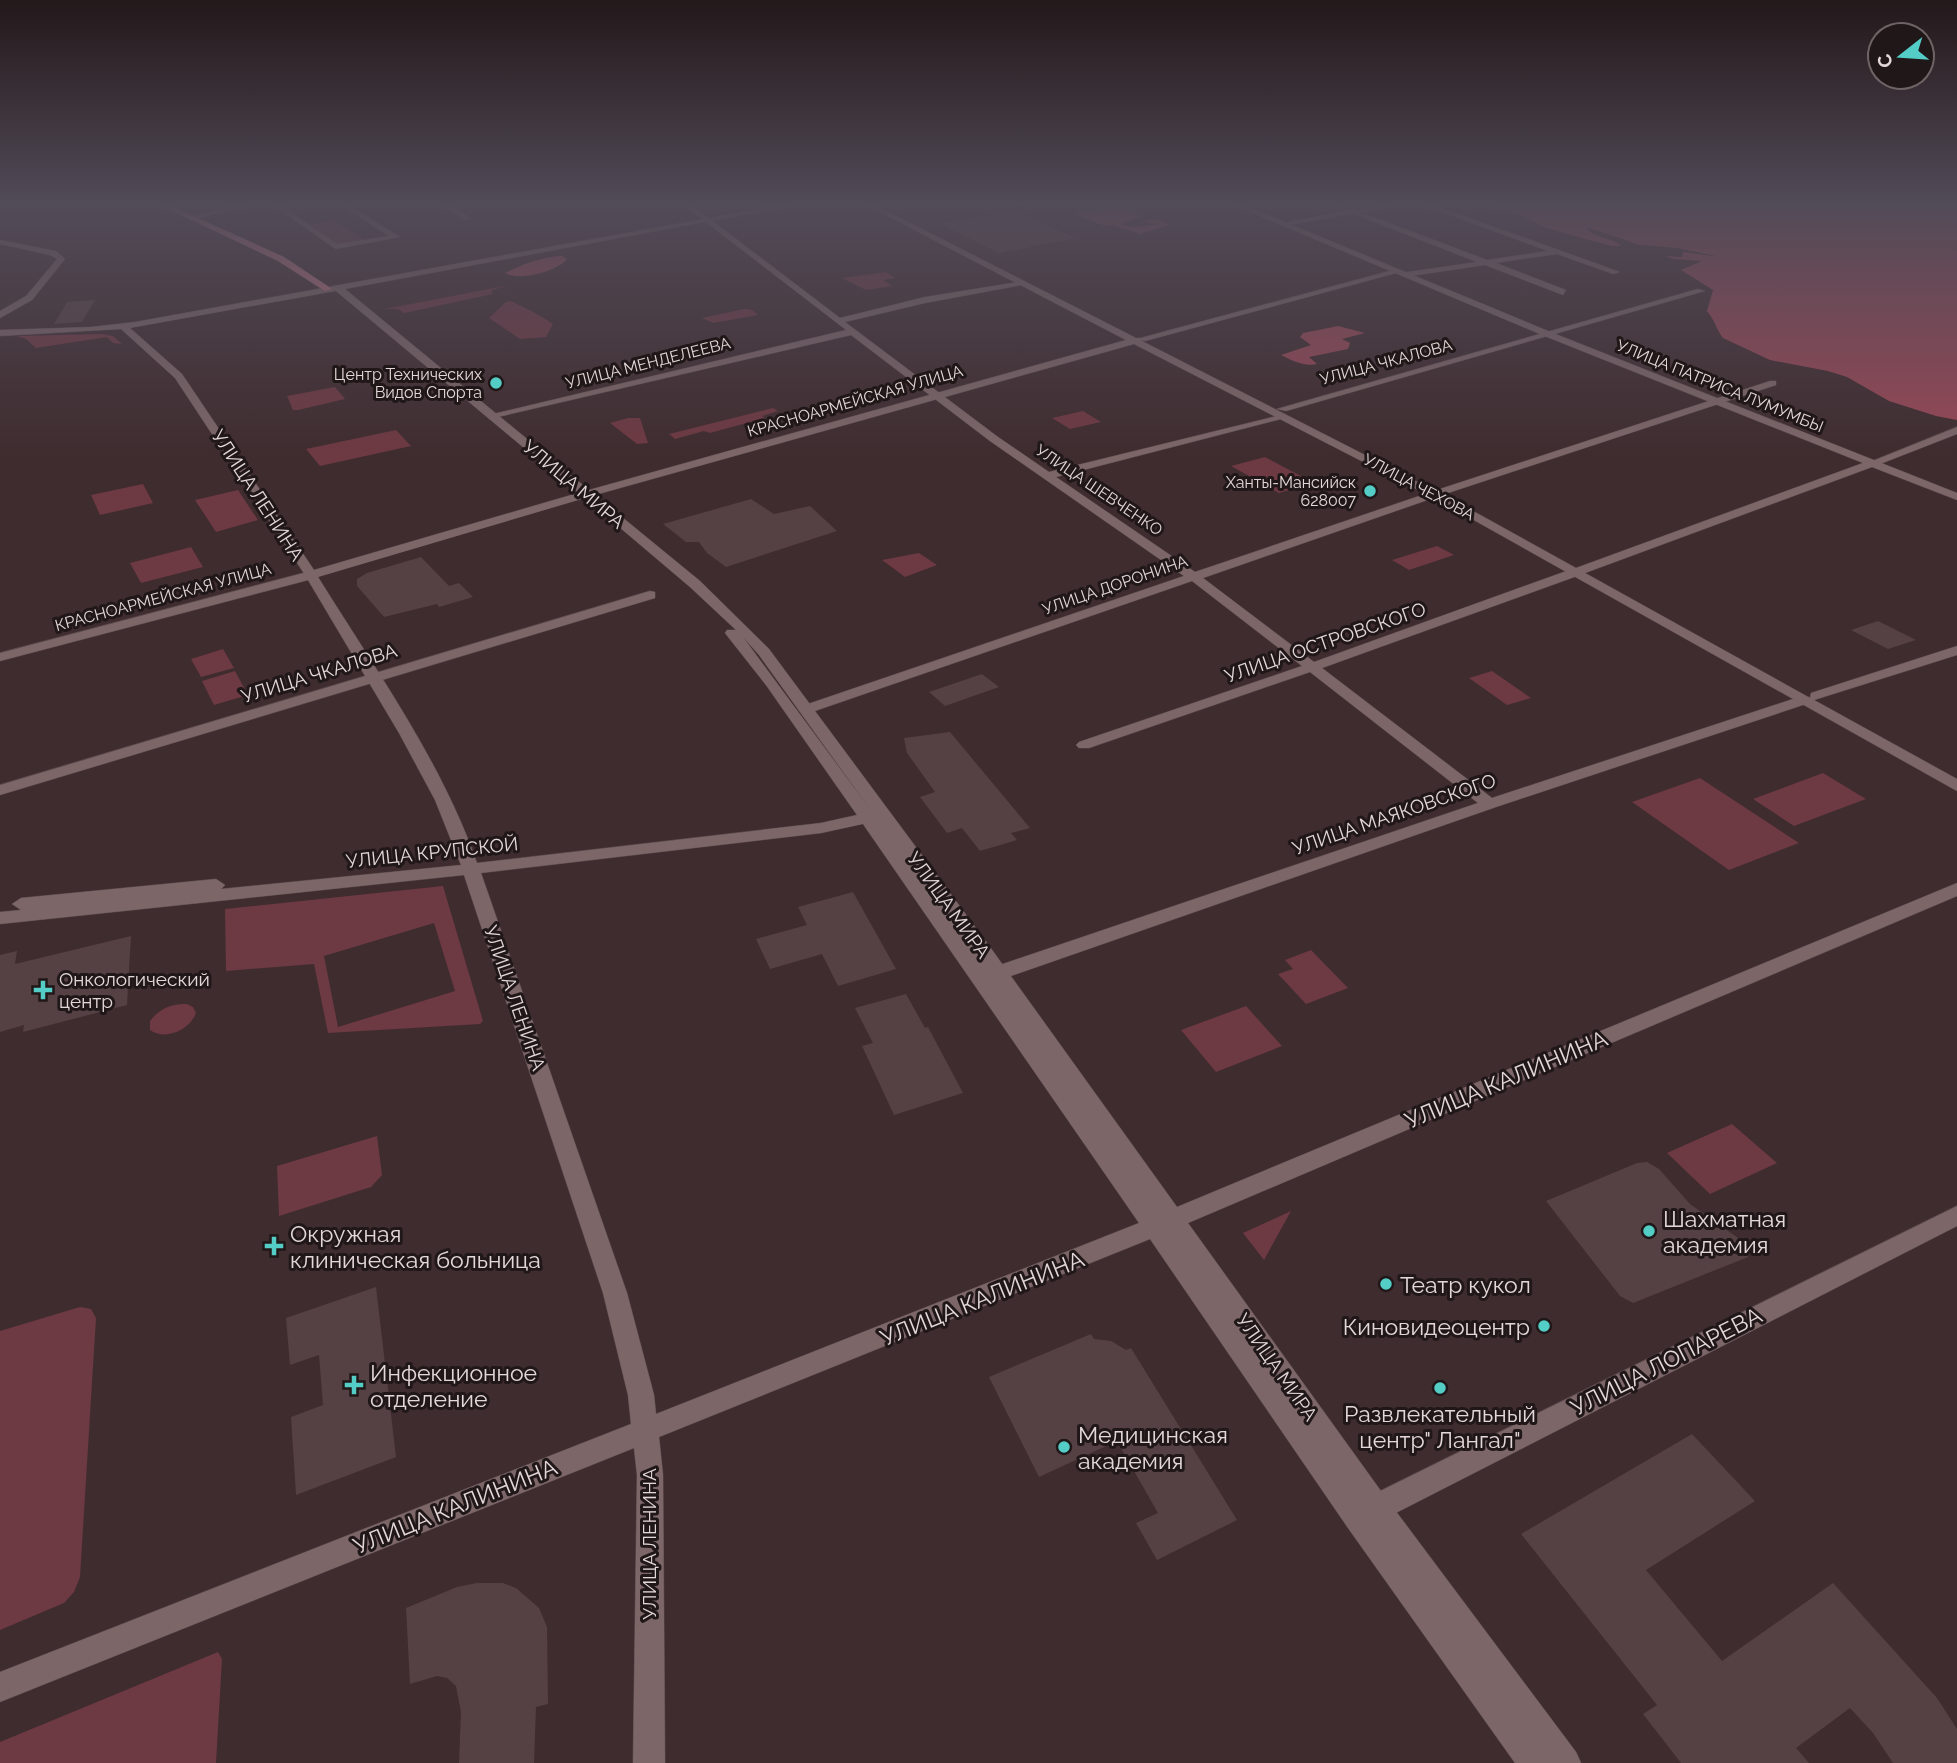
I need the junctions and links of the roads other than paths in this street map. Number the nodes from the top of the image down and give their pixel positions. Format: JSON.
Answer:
{"nodes":[{"id":1,"x":37,"y":288,"type":"edge"},
{"id":2,"x":337,"y":288,"type":"edge"},
{"id":3,"x":794,"y":288,"type":"edge"},
{"id":4,"x":995,"y":288,"type":"edge"},
{"id":5,"x":1036,"y":288,"type":"edge"},
{"id":6,"x":1343,"y":288,"type":"edge"},
{"id":7,"x":1435,"y":288,"type":"edge"},
{"id":8,"x":1553,"y":288,"type":"edge"},
{"id":9,"x":333,"y":289,"type":"junction"},
{"id":10,"x":1701,"y":291,"type":"dead end"},
{"id":11,"x":1563,"y":292,"type":"dead end"},
{"id":12,"x":0,"y":315,"type":"edge"},
{"id":13,"x":837,"y":321,"type":"junction"},
{"id":14,"x":121,"y":326,"type":"junction"},
{"id":15,"x":0,"y":331,"type":"edge"},
{"id":16,"x":852,"y":332,"type":"junction"},
{"id":17,"x":1550,"y":335,"type":"junction"},
{"id":18,"x":1138,"y":340,"type":"junction"},
{"id":19,"x":1773,"y":383,"type":"dead end"},
{"id":20,"x":937,"y":396,"type":"junction"},
{"id":21,"x":1713,"y":401,"type":"junction"},
{"id":22,"x":1281,"y":413,"type":"junction"},
{"id":23,"x":488,"y":418,"type":"junction"},
{"id":24,"x":1957,"y":430,"type":"edge"},
{"id":25,"x":1871,"y":464,"type":"junction"},
{"id":26,"x":1046,"y":476,"type":"junction"},
{"id":27,"x":1439,"y":493,"type":"junction"},
{"id":28,"x":581,"y":496,"type":"junction"},
{"id":29,"x":1957,"y":497,"type":"edge"},
{"id":30,"x":1581,"y":570,"type":"junction"},
{"id":31,"x":311,"y":576,"type":"junction"},
{"id":32,"x":1194,"y":576,"type":"junction"},
{"id":33,"x":650,"y":595,"type":"dead end"},
{"id":34,"x":1957,"y":650,"type":"edge"},
{"id":35,"x":0,"y":657,"type":"edge"},
{"id":36,"x":1313,"y":667,"type":"junction"},
{"id":37,"x":374,"y":677,"type":"junction"},
{"id":38,"x":1810,"y":698,"type":"junction"},
{"id":39,"x":799,"y":711,"type":"junction"},
{"id":40,"x":1084,"y":745,"type":"dead end"},
{"id":41,"x":1957,"y":775,"type":"edge"},
{"id":42,"x":1957,"y":786,"type":"edge"},
{"id":43,"x":0,"y":790,"type":"edge"},
{"id":44,"x":1490,"y":803,"type":"junction"},
{"id":45,"x":871,"y":811,"type":"junction"},
{"id":46,"x":469,"y":864,"type":"junction"},
{"id":47,"x":1957,"y":890,"type":"edge"},
{"id":48,"x":0,"y":906,"type":"edge"},
{"id":49,"x":0,"y":918,"type":"edge"},
{"id":50,"x":990,"y":976,"type":"junction"},
{"id":51,"x":1957,"y":1214,"type":"edge"},
{"id":52,"x":1165,"y":1223,"type":"junction"},
{"id":53,"x":646,"y":1430,"type":"junction"},
{"id":54,"x":1367,"y":1513,"type":"junction"},
{"id":55,"x":0,"y":1687,"type":"edge"},
{"id":56,"x":649,"y":1763,"type":"edge"},
{"id":57,"x":1534,"y":1763,"type":"edge"},
{"id":58,"x":1565,"y":1763,"type":"edge"}],
"edges":[{"from":1,"to":12,"type":"street"},
{"from":2,"to":9,"type":"street"},
{"from":3,"to":13,"type":"street","name":"УЛИЦА ШЕВЧЕНКО"},
{"from":4,"to":13,"type":"street"},
{"from":5,"to":18,"type":"street","name":"УЛИЦА ЧЕХОВА"},
{"from":6,"to":18,"type":"street","name":"КРАСНОАРМЕЙСКАЯ УЛИЦА"},
{"from":7,"to":17,"type":"street","name":"УЛИЦА ПАТРИСА ЛУМУМБЫ"},
{"from":8,"to":11,"type":"street"},
{"from":9,"to":14,"type":"street"},
{"from":9,"to":23,"type":"street","name":"УЛИЦА МИРА"},
{"from":10,"to":17,"type":"street","name":"УЛИЦА ЧКАЛОВА"},
{"from":13,"to":16,"type":"street","name":"УЛИЦА ШЕВЧЕНКО"},
{"from":14,"to":15,"type":"street"},
{"from":14,"to":31,"type":"street","name":"УЛИЦА ЛЕНИНА"},
{"from":16,"to":20,"type":"street","name":"УЛИЦА ШЕВЧЕНКО"},
{"from":16,"to":23,"type":"street","name":"УЛИЦА МЕНДЕЛЕЕВА"},
{"from":17,"to":21,"type":"street","name":"УЛИЦА ПАТРИСА ЛУМУМБЫ"},
{"from":17,"to":22,"type":"street","name":"УЛИЦА ЧКАЛОВА"},
{"from":18,"to":20,"type":"street","name":"КРАСНОАРМЕЙСКАЯ УЛИЦА"},
{"from":18,"to":22,"type":"street","name":"УЛИЦА ЧЕХОВА"},
{"from":19,"to":21,"type":"street","name":"УЛИЦА ДОРОНИНА"},
{"from":20,"to":26,"type":"street","name":"УЛИЦА ШЕВЧЕНКО"},
{"from":20,"to":28,"type":"street","name":"КРАСНОАРМЕЙСКАЯ УЛИЦА"},
{"from":21,"to":25,"type":"street","name":"УЛИЦА ПАТРИСА ЛУМУМБЫ"},
{"from":21,"to":27,"type":"street","name":"УЛИЦА ДОРОНИНА"},
{"from":22,"to":26,"type":"street","name":"УЛИЦА ЧКАЛОВА"},
{"from":22,"to":27,"type":"street","name":"УЛИЦА ЧЕХОВА"},
{"from":23,"to":28,"type":"street","name":"УЛИЦА МИРА"},
{"from":24,"to":25,"type":"street","name":"УЛИЦА ОСТРОВСКОГО"},
{"from":25,"to":29,"type":"street","name":"УЛИЦА ПАТРИСА ЛУМУМБЫ"},
{"from":25,"to":30,"type":"street","name":"УЛИЦА ОСТРОВСКОГО"},
{"from":26,"to":32,"type":"street","name":"УЛИЦА ШЕВЧЕНКО"},
{"from":27,"to":30,"type":"street","name":"УЛИЦА ЧЕХОВА"},
{"from":27,"to":32,"type":"street","name":"УЛИЦА ДОРОНИНА"},
{"from":28,"to":31,"type":"street","name":"КРАСНОАРМЕЙСКАЯ УЛИЦА"},
{"from":28,"to":39,"type":"street","name":"УЛИЦА МИРА"},
{"from":30,"to":36,"type":"street","name":"УЛИЦА ОСТРОВСКОГО"},
{"from":30,"to":38,"type":"street","name":"УЛИЦА ЧЕХОВА"},
{"from":31,"to":35,"type":"street","name":"КРАСНОАРМЕЙСКАЯ УЛИЦА"},
{"from":31,"to":37,"type":"street","name":"УЛИЦА ЛЕНИНА"},
{"from":32,"to":36,"type":"street","name":"УЛИЦА ШЕВЧЕНКО"},
{"from":32,"to":39,"type":"street","name":"УЛИЦА ДОРОНИНА"},
{"from":33,"to":37,"type":"street","name":"УЛИЦА ЧКАЛОВА"},
{"from":34,"to":38,"type":"street","name":"УЛИЦА МАЯКОВСКОГО"},
{"from":36,"to":40,"type":"street","name":"УЛИЦА ОСТРОВСКОГО"},
{"from":36,"to":44,"type":"street","name":"УЛИЦА ШЕВЧЕНКО"},
{"from":37,"to":43,"type":"street","name":"УЛИЦА ЧКАЛОВА"},
{"from":37,"to":46,"type":"street","name":"УЛИЦА ЛЕНИНА"},
{"from":38,"to":41,"type":"street","name":"УЛИЦА ЧЕХОВА"},
{"from":38,"to":42,"type":"street","name":"УЛИЦА ЧЕХОВА"},
{"from":38,"to":44,"type":"street","name":"УЛИЦА МАЯКОВСКОГО"},
{"from":39,"to":45,"type":"street","name":"УЛИЦА МИРА"},
{"from":44,"to":50,"type":"street","name":"УЛИЦА МАЯКОВСКОГО"},
{"from":45,"to":46,"type":"street","name":"УЛИЦА КРУПСКОЙ"},
{"from":45,"to":50,"type":"street","name":"УЛИЦА МИРА"},
{"from":46,"to":48,"type":"street","name":"УЛИЦА КРУПСКОЙ"},
{"from":46,"to":49,"type":"street","name":"УЛИЦА КРУПСКОЙ"},
{"from":46,"to":53,"type":"street","name":"УЛИЦА ЛЕНИНА"},
{"from":47,"to":52,"type":"street","name":"УЛИЦА КАЛИНИНА"},
{"from":50,"to":52,"type":"street","name":"УЛИЦА МИРА"},
{"from":51,"to":54,"type":"street","name":"УЛИЦА ЛОПАРЕВА"},
{"from":52,"to":53,"type":"street","name":"УЛИЦА КАЛИНИНА"},
{"from":52,"to":54,"type":"street","name":"УЛИЦА МИРА"},
{"from":53,"to":55,"type":"street","name":"УЛИЦА КАЛИНИНА"},
{"from":53,"to":56,"type":"street","name":"УЛИЦА ЛЕНИНА"},
{"from":54,"to":57,"type":"street","name":"УЛИЦА МИРА"},
{"from":54,"to":58,"type":"street","name":"УЛИЦА МИРА"}]}
